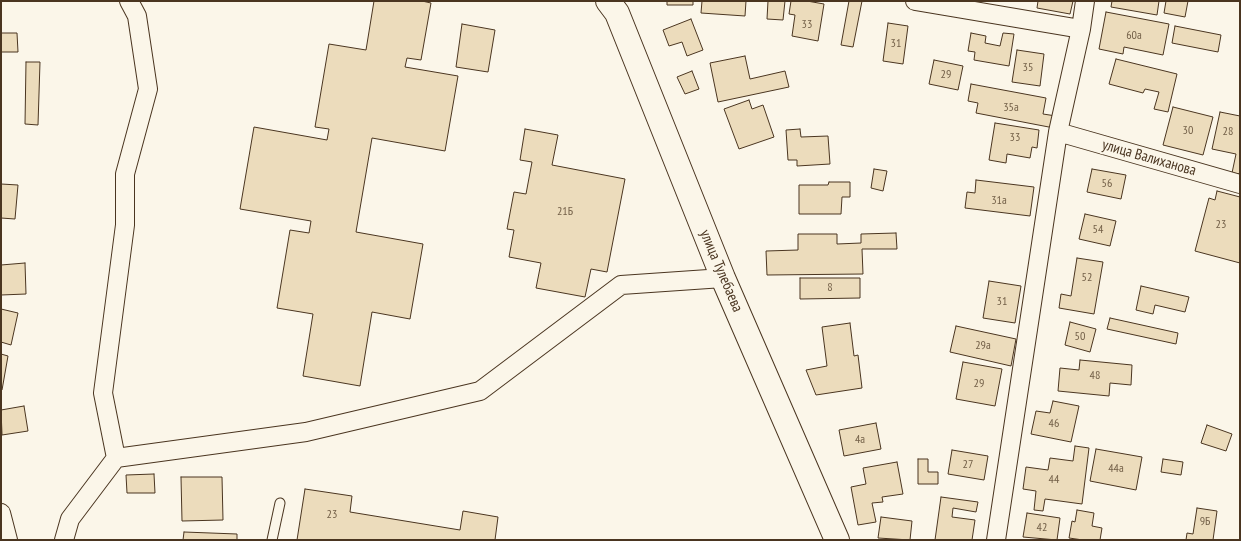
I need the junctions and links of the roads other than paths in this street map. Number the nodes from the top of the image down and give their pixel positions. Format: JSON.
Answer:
{"nodes":[{"id":1,"x":129,"y":1,"type":"edge"},
{"id":2,"x":608,"y":1,"type":"edge"},
{"id":3,"x":915,"y":1,"type":"edge"},
{"id":4,"x":1085,"y":1,"type":"edge"},
{"id":5,"x":1081,"y":29,"type":"junction"},
{"id":6,"x":1058,"y":132,"type":"junction"},
{"id":7,"x":1240,"y":184,"type":"edge"},
{"id":8,"x":723,"y":278,"type":"junction"},
{"id":9,"x":116,"y":458,"type":"junction"},
{"id":10,"x":280,"y":503,"type":"dead end"},
{"id":11,"x":1,"y":512,"type":"edge"},
{"id":12,"x":8,"y":540,"type":"edge"},
{"id":13,"x":64,"y":540,"type":"edge"},
{"id":14,"x":272,"y":540,"type":"edge"},
{"id":15,"x":838,"y":540,"type":"edge"},
{"id":16,"x":996,"y":540,"type":"edge"}],
"edges":[{"from":1,"to":9,"type":"street"},
{"from":2,"to":8,"type":"street","name":"улица Тулебаева"},
{"from":3,"to":5,"type":"street"},
{"from":4,"to":5,"type":"street"},
{"from":5,"to":6,"type":"street"},
{"from":6,"to":7,"type":"street","name":"улица Валиханова"},
{"from":6,"to":16,"type":"street"},
{"from":8,"to":9,"type":"street"},
{"from":8,"to":15,"type":"street","name":"улица Тулебаева"},
{"from":9,"to":13,"type":"street"},
{"from":10,"to":14,"type":"lane"},
{"from":11,"to":12,"type":"street"}]}
